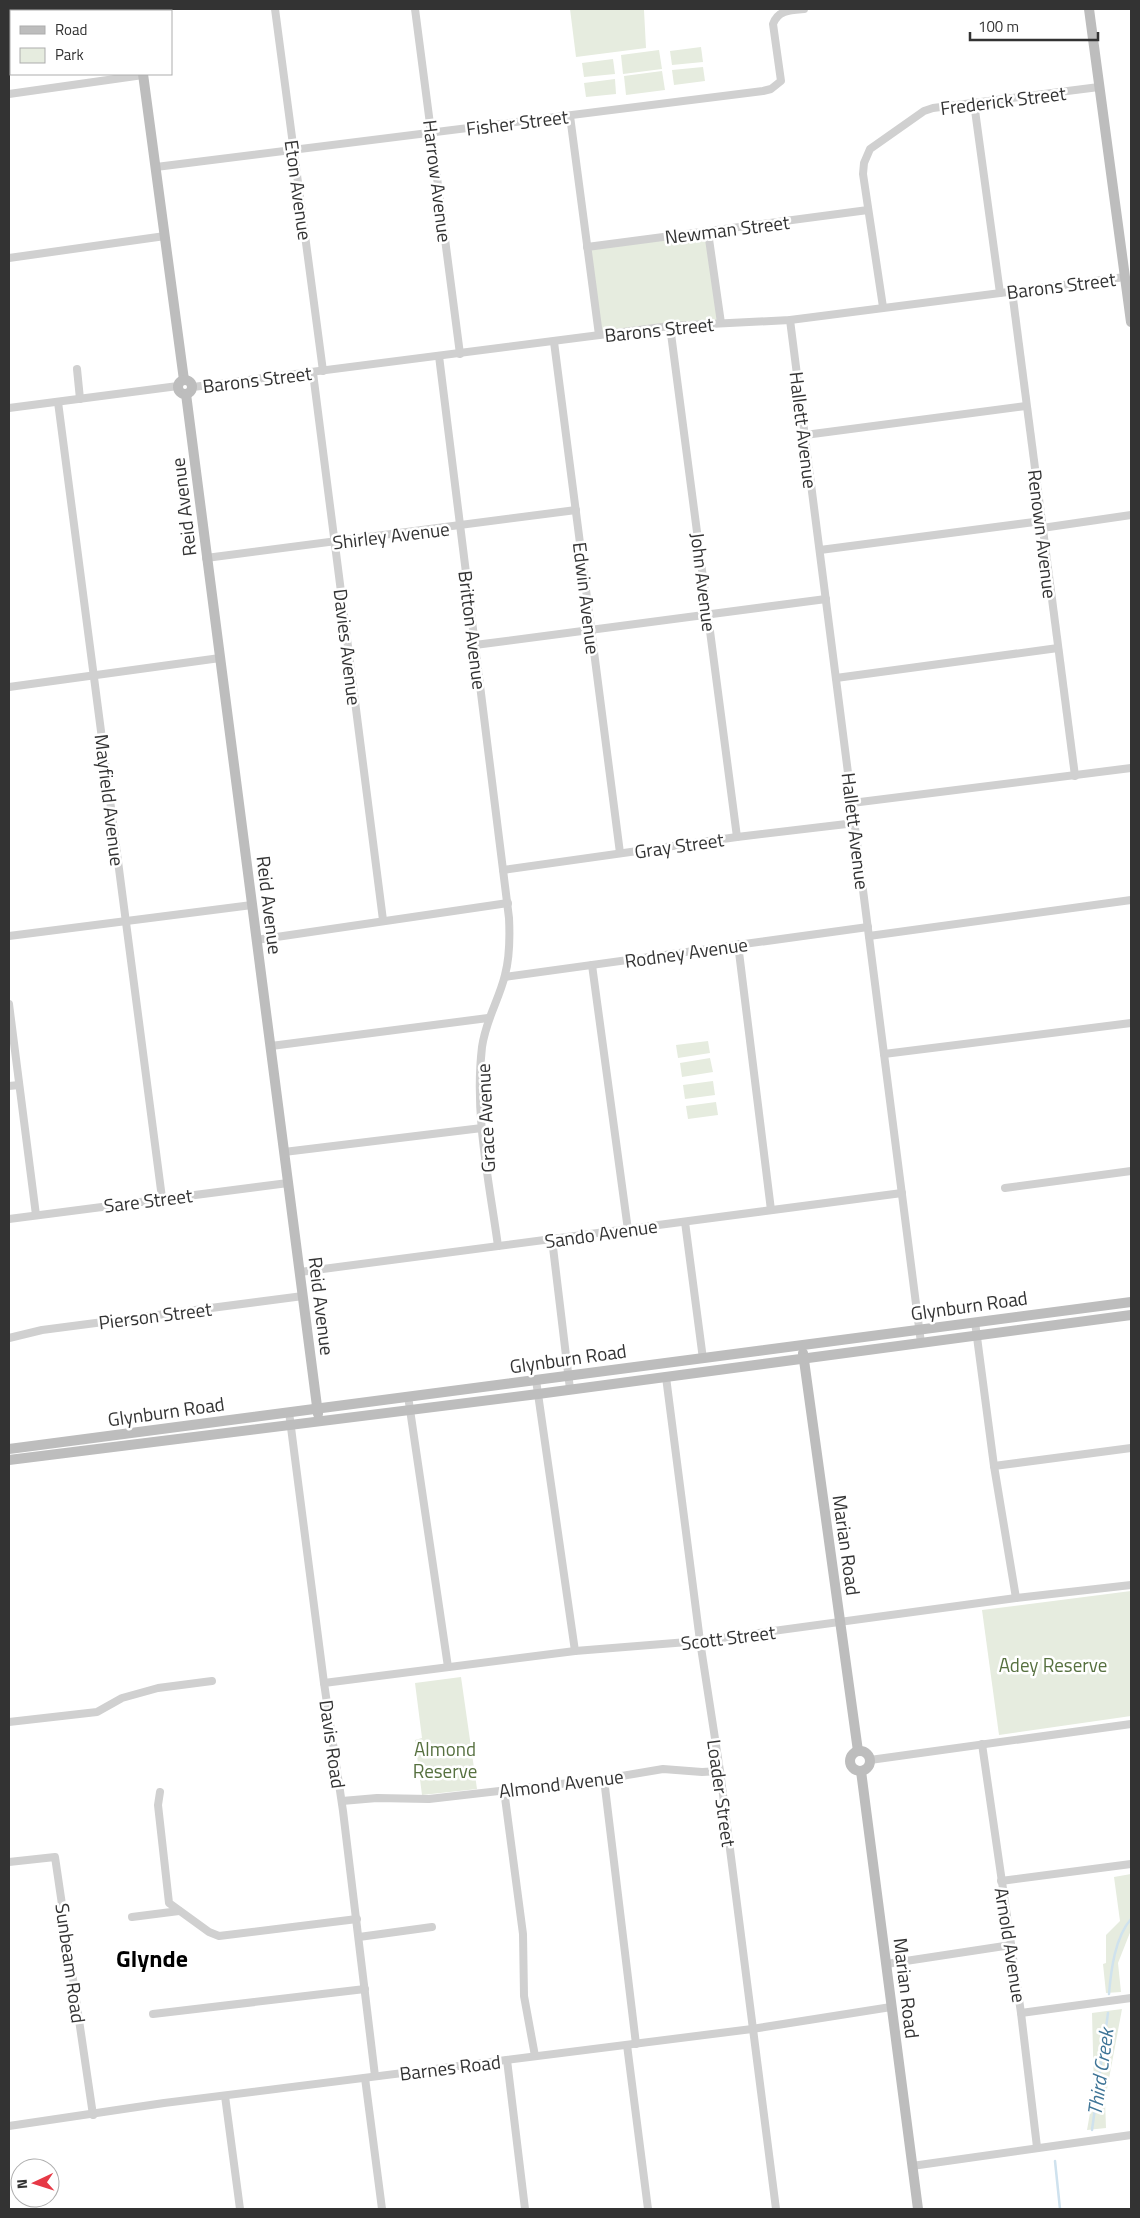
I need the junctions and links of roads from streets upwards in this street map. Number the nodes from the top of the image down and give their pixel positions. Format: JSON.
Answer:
{"nodes":[{"id":1,"x":275,"y":9,"type":"edge"},
{"id":2,"x":415,"y":9,"type":"edge"},
{"id":3,"x":804,"y":9,"type":"edge"},
{"id":4,"x":1092,"y":9,"type":"edge"},
{"id":5,"x":136,"y":75,"type":"edge"},
{"id":6,"x":143,"y":75,"type":"edge"},
{"id":7,"x":1099,"y":87,"type":"junction"},
{"id":8,"x":9,"y":94,"type":"edge"},
{"id":9,"x":974,"y":103,"type":"junction"},
{"id":10,"x":570,"y":116,"type":"junction"},
{"id":11,"x":431,"y":132,"type":"junction"},
{"id":12,"x":294,"y":150,"type":"junction"},
{"id":13,"x":156,"y":167,"type":"junction"},
{"id":14,"x":868,"y":210,"type":"junction"},
{"id":15,"x":708,"y":232,"type":"junction"},
{"id":16,"x":164,"y":236,"type":"junction"},
{"id":17,"x":587,"y":247,"type":"junction"},
{"id":18,"x":9,"y":258,"type":"edge"},
{"id":19,"x":1127,"y":264,"type":"edge"},
{"id":20,"x":1125,"y":277,"type":"junction"},
{"id":21,"x":1012,"y":291,"type":"junction"},
{"id":22,"x":1000,"y":293,"type":"junction"},
{"id":23,"x":883,"y":307,"type":"junction"},
{"id":24,"x":790,"y":320,"type":"junction"},
{"id":25,"x":1131,"y":322,"type":"edge"},
{"id":26,"x":721,"y":323,"type":"junction"},
{"id":27,"x":670,"y":326,"type":"junction"},
{"id":28,"x":598,"y":335,"type":"junction"},
{"id":29,"x":554,"y":342,"type":"junction"},
{"id":30,"x":460,"y":354,"type":"junction"},
{"id":31,"x":439,"y":356,"type":"junction"},
{"id":32,"x":77,"y":369,"type":"dead end"},
{"id":33,"x":323,"y":371,"type":"junction"},
{"id":34,"x":313,"y":373,"type":"junction"},
{"id":35,"x":181,"y":383,"type":"junction"},
{"id":36,"x":189,"y":390,"type":"junction"},
{"id":37,"x":80,"y":400,"type":"junction"},
{"id":38,"x":58,"y":402,"type":"junction"},
{"id":39,"x":1026,"y":406,"type":"junction"},
{"id":40,"x":9,"y":408,"type":"edge"},
{"id":41,"x":805,"y":435,"type":"junction"},
{"id":42,"x":576,"y":510,"type":"junction"},
{"id":43,"x":1131,"y":515,"type":"edge"},
{"id":44,"x":1042,"y":525,"type":"junction"},
{"id":45,"x":460,"y":526,"type":"junction"},
{"id":46,"x":335,"y":542,"type":"junction"},
{"id":47,"x":820,"y":550,"type":"junction"},
{"id":48,"x":206,"y":558,"type":"junction"},
{"id":49,"x":826,"y":599,"type":"junction"},
{"id":50,"x":708,"y":615,"type":"junction"},
{"id":51,"x":591,"y":630,"type":"junction"},
{"id":52,"x":475,"y":645,"type":"junction"},
{"id":53,"x":1058,"y":648,"type":"junction"},
{"id":54,"x":220,"y":658,"type":"junction"},
{"id":55,"x":94,"y":676,"type":"junction"},
{"id":56,"x":836,"y":678,"type":"junction"},
{"id":57,"x":9,"y":686,"type":"edge"},
{"id":58,"x":1131,"y":768,"type":"edge"},
{"id":59,"x":1075,"y":776,"type":"junction"},
{"id":60,"x":852,"y":803,"type":"junction"},
{"id":61,"x":855,"y":823,"type":"junction"},
{"id":62,"x":737,"y":837,"type":"junction"},
{"id":63,"x":620,"y":854,"type":"junction"},
{"id":64,"x":504,"y":870,"type":"junction"},
{"id":65,"x":1131,"y":900,"type":"edge"},
{"id":66,"x":508,"y":903,"type":"junction"},
{"id":67,"x":252,"y":905,"type":"junction"},
{"id":68,"x":383,"y":920,"type":"junction"},
{"id":69,"x":126,"y":921,"type":"junction"},
{"id":70,"x":868,"y":927,"type":"junction"},
{"id":71,"x":9,"y":936,"type":"edge"},
{"id":72,"x":869,"y":936,"type":"junction"},
{"id":73,"x":256,"y":940,"type":"junction"},
{"id":74,"x":738,"y":944,"type":"junction"},
{"id":75,"x":592,"y":965,"type":"junction"},
{"id":76,"x":505,"y":977,"type":"junction"},
{"id":77,"x":9,"y":1004,"type":"edge"},
{"id":78,"x":488,"y":1018,"type":"junction"},
{"id":79,"x":1131,"y":1023,"type":"edge"},
{"id":80,"x":271,"y":1046,"type":"junction"},
{"id":81,"x":884,"y":1054,"type":"junction"},
{"id":82,"x":19,"y":1085,"type":"junction"},
{"id":83,"x":9,"y":1086,"type":"edge"},
{"id":84,"x":482,"y":1128,"type":"junction"},
{"id":85,"x":284,"y":1152,"type":"junction"},
{"id":86,"x":1131,"y":1171,"type":"edge"},
{"id":87,"x":288,"y":1183,"type":"junction"},
{"id":88,"x":1005,"y":1188,"type":"dead end"},
{"id":89,"x":902,"y":1193,"type":"junction"},
{"id":90,"x":162,"y":1198,"type":"junction"},
{"id":91,"x":771,"y":1210,"type":"junction"},
{"id":92,"x":36,"y":1215,"type":"junction"},
{"id":93,"x":9,"y":1220,"type":"edge"},
{"id":94,"x":685,"y":1222,"type":"junction"},
{"id":95,"x":628,"y":1230,"type":"junction"},
{"id":96,"x":552,"y":1239,"type":"junction"},
{"id":97,"x":498,"y":1246,"type":"junction"},
{"id":98,"x":300,"y":1272,"type":"junction"},
{"id":99,"x":303,"y":1296,"type":"junction"},
{"id":100,"x":1131,"y":1302,"type":"edge"},
{"id":101,"x":1131,"y":1315,"type":"edge"},
{"id":102,"x":1008,"y":1317,"type":"junction"},
{"id":103,"x":975,"y":1322,"type":"junction"},
{"id":104,"x":1042,"y":1327,"type":"junction"},
{"id":105,"x":919,"y":1330,"type":"junction"},
{"id":106,"x":977,"y":1336,"type":"junction"},
{"id":107,"x":9,"y":1338,"type":"edge"},
{"id":108,"x":921,"y":1343,"type":"junction"},
{"id":109,"x":801,"y":1345,"type":"junction"},
{"id":110,"x":703,"y":1359,"type":"junction"},
{"id":111,"x":803,"y":1359,"type":"junction"},
{"id":112,"x":568,"y":1375,"type":"junction"},
{"id":113,"x":666,"y":1377,"type":"junction"},
{"id":114,"x":536,"y":1380,"type":"junction"},
{"id":115,"x":570,"y":1389,"type":"junction"},
{"id":116,"x":538,"y":1394,"type":"junction"},
{"id":117,"x":408,"y":1396,"type":"junction"},
{"id":118,"x":317,"y":1408,"type":"junction"},
{"id":119,"x":410,"y":1410,"type":"junction"},
{"id":120,"x":290,"y":1412,"type":"junction"},
{"id":121,"x":319,"y":1420,"type":"junction"},
{"id":122,"x":290,"y":1423,"type":"junction"},
{"id":123,"x":1131,"y":1448,"type":"edge"},
{"id":124,"x":9,"y":1449,"type":"edge"},
{"id":125,"x":9,"y":1460,"type":"edge"},
{"id":126,"x":994,"y":1466,"type":"junction"},
{"id":127,"x":1131,"y":1585,"type":"edge"},
{"id":128,"x":1016,"y":1598,"type":"junction"},
{"id":129,"x":840,"y":1622,"type":"junction"},
{"id":130,"x":700,"y":1641,"type":"junction"},
{"id":131,"x":575,"y":1651,"type":"junction"},
{"id":132,"x":448,"y":1667,"type":"junction"},
{"id":133,"x":212,"y":1681,"type":"dead end"},
{"id":134,"x":324,"y":1684,"type":"junction"},
{"id":135,"x":9,"y":1722,"type":"edge"},
{"id":136,"x":1131,"y":1724,"type":"edge"},
{"id":137,"x":982,"y":1744,"type":"junction"},
{"id":138,"x":858,"y":1750,"type":"junction"},
{"id":139,"x":870,"y":1760,"type":"junction"},
{"id":140,"x":720,"y":1771,"type":"junction"},
{"id":141,"x":861,"y":1771,"type":"junction"},
{"id":142,"x":604,"y":1778,"type":"junction"},
{"id":143,"x":504,"y":1790,"type":"junction"},
{"id":144,"x":160,"y":1792,"type":"dead end"},
{"id":145,"x":342,"y":1801,"type":"junction"},
{"id":146,"x":9,"y":1862,"type":"edge"},
{"id":147,"x":1131,"y":1864,"type":"edge"},
{"id":148,"x":1000,"y":1881,"type":"junction"},
{"id":149,"x":179,"y":1912,"type":"junction"},
{"id":150,"x":132,"y":1917,"type":"dead end"},
{"id":151,"x":357,"y":1919,"type":"junction"},
{"id":152,"x":432,"y":1927,"type":"dead end"},
{"id":153,"x":359,"y":1937,"type":"junction"},
{"id":154,"x":1010,"y":1945,"type":"junction"},
{"id":155,"x":886,"y":1964,"type":"junction"},
{"id":156,"x":365,"y":1989,"type":"junction"},
{"id":157,"x":1131,"y":1998,"type":"edge"},
{"id":158,"x":891,"y":2007,"type":"junction"},
{"id":159,"x":1021,"y":2013,"type":"junction"},
{"id":160,"x":153,"y":2014,"type":"dead end"},
{"id":161,"x":752,"y":2029,"type":"junction"},
{"id":162,"x":636,"y":2044,"type":"junction"},
{"id":163,"x":627,"y":2046,"type":"junction"},
{"id":164,"x":535,"y":2056,"type":"junction"},
{"id":165,"x":507,"y":2060,"type":"junction"},
{"id":166,"x":375,"y":2076,"type":"junction"},
{"id":167,"x":365,"y":2078,"type":"junction"},
{"id":168,"x":225,"y":2096,"type":"junction"},
{"id":169,"x":93,"y":2115,"type":"junction"},
{"id":170,"x":9,"y":2126,"type":"edge"},
{"id":171,"x":1131,"y":2135,"type":"edge"},
{"id":172,"x":1037,"y":2147,"type":"junction"},
{"id":173,"x":912,"y":2166,"type":"junction"},
{"id":174,"x":240,"y":2209,"type":"edge"},
{"id":175,"x":382,"y":2209,"type":"edge"},
{"id":176,"x":525,"y":2209,"type":"edge"},
{"id":177,"x":648,"y":2209,"type":"edge"},
{"id":178,"x":776,"y":2209,"type":"edge"},
{"id":179,"x":918,"y":2209,"type":"edge"}],
"edges":[{"from":1,"to":12,"type":"street","name":"Eton Avenue"},
{"from":2,"to":11,"type":"street","name":"Harrow Avenue"},
{"from":3,"to":10,"type":"street","name":"Fisher Street"},
{"from":4,"to":7,"type":"street"},
{"from":5,"to":8,"type":"street"},
{"from":6,"to":13,"type":"street"},
{"from":7,"to":9,"type":"street","name":"Frederick Street"},
{"from":7,"to":19,"type":"street"},
{"from":9,"to":14,"type":"street","name":"Frederick Street"},
{"from":9,"to":22,"type":"street"},
{"from":10,"to":11,"type":"street","name":"Fisher Street"},
{"from":10,"to":17,"type":"street"},
{"from":11,"to":12,"type":"street","name":"Fisher Street"},
{"from":11,"to":30,"type":"street","name":"Harrow Avenue"},
{"from":12,"to":13,"type":"street","name":"Fisher Street"},
{"from":12,"to":33,"type":"street","name":"Eton Avenue"},
{"from":13,"to":16,"type":"street"},
{"from":14,"to":15,"type":"street","name":"Newman Street"},
{"from":14,"to":23,"type":"street","name":"Frederick Street"},
{"from":15,"to":17,"type":"street","name":"Newman Street"},
{"from":15,"to":26,"type":"street"},
{"from":16,"to":18,"type":"street"},
{"from":16,"to":35,"type":"street"},
{"from":17,"to":28,"type":"street"},
{"from":19,"to":20,"type":"street"},
{"from":20,"to":21,"type":"street","name":"Barons Street"},
{"from":20,"to":25,"type":"street"},
{"from":21,"to":22,"type":"street","name":"Barons Street"},
{"from":21,"to":39,"type":"street","name":"Renown Avenue"},
{"from":22,"to":23,"type":"street","name":"Barons Street"},
{"from":23,"to":24,"type":"street","name":"Barons Street"},
{"from":24,"to":26,"type":"street","name":"Barons Street"},
{"from":24,"to":41,"type":"street","name":"Hallett Avenue"},
{"from":26,"to":27,"type":"street","name":"Barons Street"},
{"from":27,"to":28,"type":"street","name":"Barons Street"},
{"from":27,"to":50,"type":"street","name":"John Avenue"},
{"from":28,"to":29,"type":"street","name":"Barons Street"},
{"from":29,"to":30,"type":"street","name":"Barons Street"},
{"from":29,"to":42,"type":"street","name":"Edwin Avenue"},
{"from":30,"to":31,"type":"street","name":"Barons Street"},
{"from":31,"to":33,"type":"street","name":"Barons Street"},
{"from":31,"to":45,"type":"street","name":"Britton Avenue"},
{"from":32,"to":37,"type":"street"},
{"from":33,"to":34,"type":"street","name":"Barons Street"},
{"from":34,"to":36,"type":"street","name":"Barons Street"},
{"from":34,"to":46,"type":"street","name":"Davies Avenue"},
{"from":35,"to":36,"type":"street"},
{"from":35,"to":37,"type":"street"},
{"from":36,"to":48,"type":"street","name":"Reid Avenue"},
{"from":37,"to":38,"type":"street"},
{"from":38,"to":40,"type":"street"},
{"from":38,"to":55,"type":"street","name":"Mayfield Avenue"},
{"from":39,"to":41,"type":"street"},
{"from":39,"to":44,"type":"street","name":"Renown Avenue"},
{"from":41,"to":47,"type":"street","name":"Hallett Avenue"},
{"from":42,"to":45,"type":"street","name":"Shirley Avenue"},
{"from":42,"to":51,"type":"street","name":"Edwin Avenue"},
{"from":43,"to":44,"type":"street"},
{"from":44,"to":47,"type":"street"},
{"from":44,"to":53,"type":"street","name":"Renown Avenue"},
{"from":45,"to":46,"type":"street","name":"Shirley Avenue"},
{"from":45,"to":52,"type":"street","name":"Britton Avenue"},
{"from":46,"to":48,"type":"street","name":"Shirley Avenue"},
{"from":46,"to":68,"type":"street","name":"Davies Avenue"},
{"from":47,"to":49,"type":"street","name":"Hallett Avenue"},
{"from":48,"to":54,"type":"street","name":"Reid Avenue"},
{"from":49,"to":50,"type":"street"},
{"from":49,"to":56,"type":"street","name":"Hallett Avenue"},
{"from":50,"to":51,"type":"street"},
{"from":50,"to":62,"type":"street","name":"John Avenue"},
{"from":51,"to":52,"type":"street"},
{"from":51,"to":63,"type":"street","name":"Edwin Avenue"},
{"from":52,"to":64,"type":"street","name":"Britton Avenue"},
{"from":53,"to":56,"type":"street"},
{"from":53,"to":59,"type":"street","name":"Renown Avenue"},
{"from":54,"to":55,"type":"street"},
{"from":54,"to":67,"type":"street","name":"Reid Avenue"},
{"from":55,"to":57,"type":"street"},
{"from":55,"to":69,"type":"street","name":"Mayfield Avenue"},
{"from":56,"to":60,"type":"street","name":"Hallett Avenue"},
{"from":58,"to":59,"type":"street"},
{"from":59,"to":60,"type":"street"},
{"from":60,"to":61,"type":"street","name":"Hallett Avenue"},
{"from":61,"to":62,"type":"street","name":"Gray Street"},
{"from":61,"to":70,"type":"street","name":"Hallett Avenue"},
{"from":62,"to":63,"type":"street","name":"Gray Street"},
{"from":63,"to":64,"type":"street","name":"Gray Street"},
{"from":64,"to":66,"type":"street","name":"Britton Avenue"},
{"from":65,"to":72,"type":"street"},
{"from":66,"to":68,"type":"street"},
{"from":66,"to":76,"type":"street","name":"Grace Avenue"},
{"from":67,"to":69,"type":"street"},
{"from":67,"to":73,"type":"street","name":"Reid Avenue"},
{"from":68,"to":73,"type":"street"},
{"from":69,"to":71,"type":"street"},
{"from":69,"to":90,"type":"street","name":"Mayfield Avenue"},
{"from":70,"to":72,"type":"street","name":"Hallett Avenue"},
{"from":70,"to":74,"type":"street","name":"Rodney Avenue"},
{"from":72,"to":81,"type":"street","name":"Hallett Avenue"},
{"from":73,"to":80,"type":"street","name":"Reid Avenue"},
{"from":74,"to":75,"type":"street","name":"Rodney Avenue"},
{"from":74,"to":91,"type":"street"},
{"from":75,"to":76,"type":"street","name":"Rodney Avenue"},
{"from":75,"to":95,"type":"street"},
{"from":76,"to":78,"type":"street","name":"Grace Avenue"},
{"from":77,"to":82,"type":"street"},
{"from":78,"to":80,"type":"street"},
{"from":78,"to":84,"type":"street","name":"Grace Avenue"},
{"from":79,"to":81,"type":"street"},
{"from":80,"to":85,"type":"street","name":"Reid Avenue"},
{"from":81,"to":89,"type":"street","name":"Hallett Avenue"},
{"from":82,"to":83,"type":"street"},
{"from":82,"to":92,"type":"street"},
{"from":84,"to":85,"type":"street"},
{"from":84,"to":97,"type":"street","name":"Grace Avenue"},
{"from":85,"to":87,"type":"street","name":"Reid Avenue"},
{"from":86,"to":88,"type":"street"},
{"from":87,"to":90,"type":"street","name":"Sare Street"},
{"from":87,"to":98,"type":"street","name":"Reid Avenue"},
{"from":89,"to":91,"type":"street","name":"Sando Avenue"},
{"from":89,"to":105,"type":"street","name":"Hallett Avenue"},
{"from":90,"to":92,"type":"street","name":"Sare Street"},
{"from":91,"to":94,"type":"street","name":"Sando Avenue"},
{"from":92,"to":93,"type":"street","name":"Sare Street"},
{"from":94,"to":95,"type":"street","name":"Sando Avenue"},
{"from":94,"to":110,"type":"street"},
{"from":95,"to":96,"type":"street","name":"Sando Avenue"},
{"from":96,"to":97,"type":"street","name":"Sando Avenue"},
{"from":96,"to":112,"type":"street"},
{"from":97,"to":98,"type":"street","name":"Sando Avenue"},
{"from":98,"to":99,"type":"street","name":"Reid Avenue"},
{"from":99,"to":107,"type":"street","name":"Pierson Street"},
{"from":99,"to":118,"type":"street","name":"Reid Avenue"},
{"from":100,"to":102,"type":"street","name":"Glynburn Road"},
{"from":101,"to":104,"type":"street","name":"Glynburn Road"},
{"from":102,"to":103,"type":"street","name":"Glynburn Road"},
{"from":102,"to":104,"type":"street"},
{"from":103,"to":105,"type":"street","name":"Glynburn Road"},
{"from":103,"to":106,"type":"street"},
{"from":104,"to":106,"type":"street","name":"Glynburn Road"},
{"from":105,"to":108,"type":"street","name":"Hallett Avenue"},
{"from":105,"to":109,"type":"street","name":"Glynburn Road"},
{"from":106,"to":108,"type":"street","name":"Glynburn Road"},
{"from":106,"to":126,"type":"street"},
{"from":108,"to":111,"type":"street","name":"Glynburn Road"},
{"from":109,"to":110,"type":"street","name":"Glynburn Road"},
{"from":109,"to":111,"type":"street","name":"Marian Road"},
{"from":110,"to":112,"type":"street","name":"Glynburn Road"},
{"from":111,"to":113,"type":"street","name":"Glynburn Road"},
{"from":111,"to":129,"type":"street","name":"Marian Road"},
{"from":112,"to":114,"type":"street","name":"Glynburn Road"},
{"from":112,"to":115,"type":"street"},
{"from":113,"to":115,"type":"street","name":"Glynburn Road"},
{"from":113,"to":130,"type":"street","name":"Loader Street"},
{"from":114,"to":116,"type":"street"},
{"from":114,"to":117,"type":"street","name":"Glynburn Road"},
{"from":115,"to":116,"type":"street","name":"Glynburn Road"},
{"from":116,"to":119,"type":"street","name":"Glynburn Road"},
{"from":116,"to":131,"type":"street"},
{"from":117,"to":118,"type":"street","name":"Glynburn Road"},
{"from":117,"to":119,"type":"street"},
{"from":118,"to":120,"type":"street","name":"Glynburn Road"},
{"from":118,"to":121,"type":"street","name":"Reid Avenue"},
{"from":119,"to":121,"type":"street","name":"Glynburn Road"},
{"from":119,"to":132,"type":"street"},
{"from":120,"to":122,"type":"street","name":"Davis Road"},
{"from":120,"to":124,"type":"street","name":"Glynburn Road"},
{"from":121,"to":122,"type":"street","name":"Glynburn Road"},
{"from":122,"to":125,"type":"street","name":"Glynburn Road"},
{"from":122,"to":134,"type":"street","name":"Davis Road"},
{"from":123,"to":126,"type":"street"},
{"from":126,"to":128,"type":"street"},
{"from":127,"to":128,"type":"street","name":"Scott Street"},
{"from":128,"to":129,"type":"street","name":"Scott Street"},
{"from":129,"to":130,"type":"street","name":"Scott Street"},
{"from":129,"to":138,"type":"street","name":"Marian Road"},
{"from":130,"to":131,"type":"street","name":"Scott Street"},
{"from":130,"to":140,"type":"street","name":"Loader Street"},
{"from":131,"to":132,"type":"street","name":"Scott Street"},
{"from":132,"to":134,"type":"street","name":"Scott Street"},
{"from":133,"to":135,"type":"street"},
{"from":134,"to":145,"type":"street","name":"Davis Road"},
{"from":136,"to":137,"type":"street"},
{"from":137,"to":139,"type":"street"},
{"from":137,"to":148,"type":"street","name":"Arnold Avenue"},
{"from":138,"to":139,"type":"street"},
{"from":138,"to":141,"type":"street"},
{"from":139,"to":141,"type":"street"},
{"from":140,"to":142,"type":"street","name":"Almond Avenue"},
{"from":140,"to":161,"type":"street","name":"Loader Street"},
{"from":141,"to":155,"type":"street","name":"Marian Road"},
{"from":142,"to":143,"type":"street","name":"Almond Avenue"},
{"from":142,"to":162,"type":"street"},
{"from":143,"to":145,"type":"street","name":"Almond Avenue"},
{"from":143,"to":164,"type":"street"},
{"from":144,"to":149,"type":"street"},
{"from":145,"to":151,"type":"street","name":"Davis Road"},
{"from":146,"to":169,"type":"street","name":"Sunbeam Road"},
{"from":147,"to":148,"type":"street"},
{"from":148,"to":154,"type":"street","name":"Arnold Avenue"},
{"from":149,"to":150,"type":"street"},
{"from":149,"to":151,"type":"street"},
{"from":151,"to":153,"type":"street","name":"Davis Road"},
{"from":152,"to":153,"type":"street"},
{"from":153,"to":156,"type":"street","name":"Davis Road"},
{"from":154,"to":155,"type":"street"},
{"from":154,"to":159,"type":"street","name":"Arnold Avenue"},
{"from":155,"to":158,"type":"street","name":"Marian Road"},
{"from":156,"to":160,"type":"street"},
{"from":156,"to":166,"type":"street","name":"Davis Road"},
{"from":157,"to":159,"type":"street"},
{"from":158,"to":161,"type":"street","name":"Barnes Road"},
{"from":158,"to":173,"type":"street","name":"Marian Road"},
{"from":159,"to":172,"type":"street","name":"Arnold Avenue"},
{"from":161,"to":162,"type":"street","name":"Barnes Road"},
{"from":161,"to":178,"type":"street","name":"Loader Street"},
{"from":162,"to":163,"type":"street","name":"Barnes Road"},
{"from":163,"to":164,"type":"street","name":"Barnes Road"},
{"from":163,"to":177,"type":"street"},
{"from":164,"to":165,"type":"street","name":"Barnes Road"},
{"from":165,"to":166,"type":"street","name":"Barnes Road"},
{"from":165,"to":176,"type":"street"},
{"from":166,"to":167,"type":"street","name":"Barnes Road"},
{"from":167,"to":168,"type":"street","name":"Barnes Road"},
{"from":167,"to":175,"type":"street"},
{"from":168,"to":169,"type":"street","name":"Barnes Road"},
{"from":168,"to":174,"type":"street"},
{"from":169,"to":170,"type":"street","name":"Barnes Road"},
{"from":171,"to":172,"type":"street"},
{"from":172,"to":173,"type":"street"},
{"from":173,"to":179,"type":"street","name":"Marian Road"}]}
